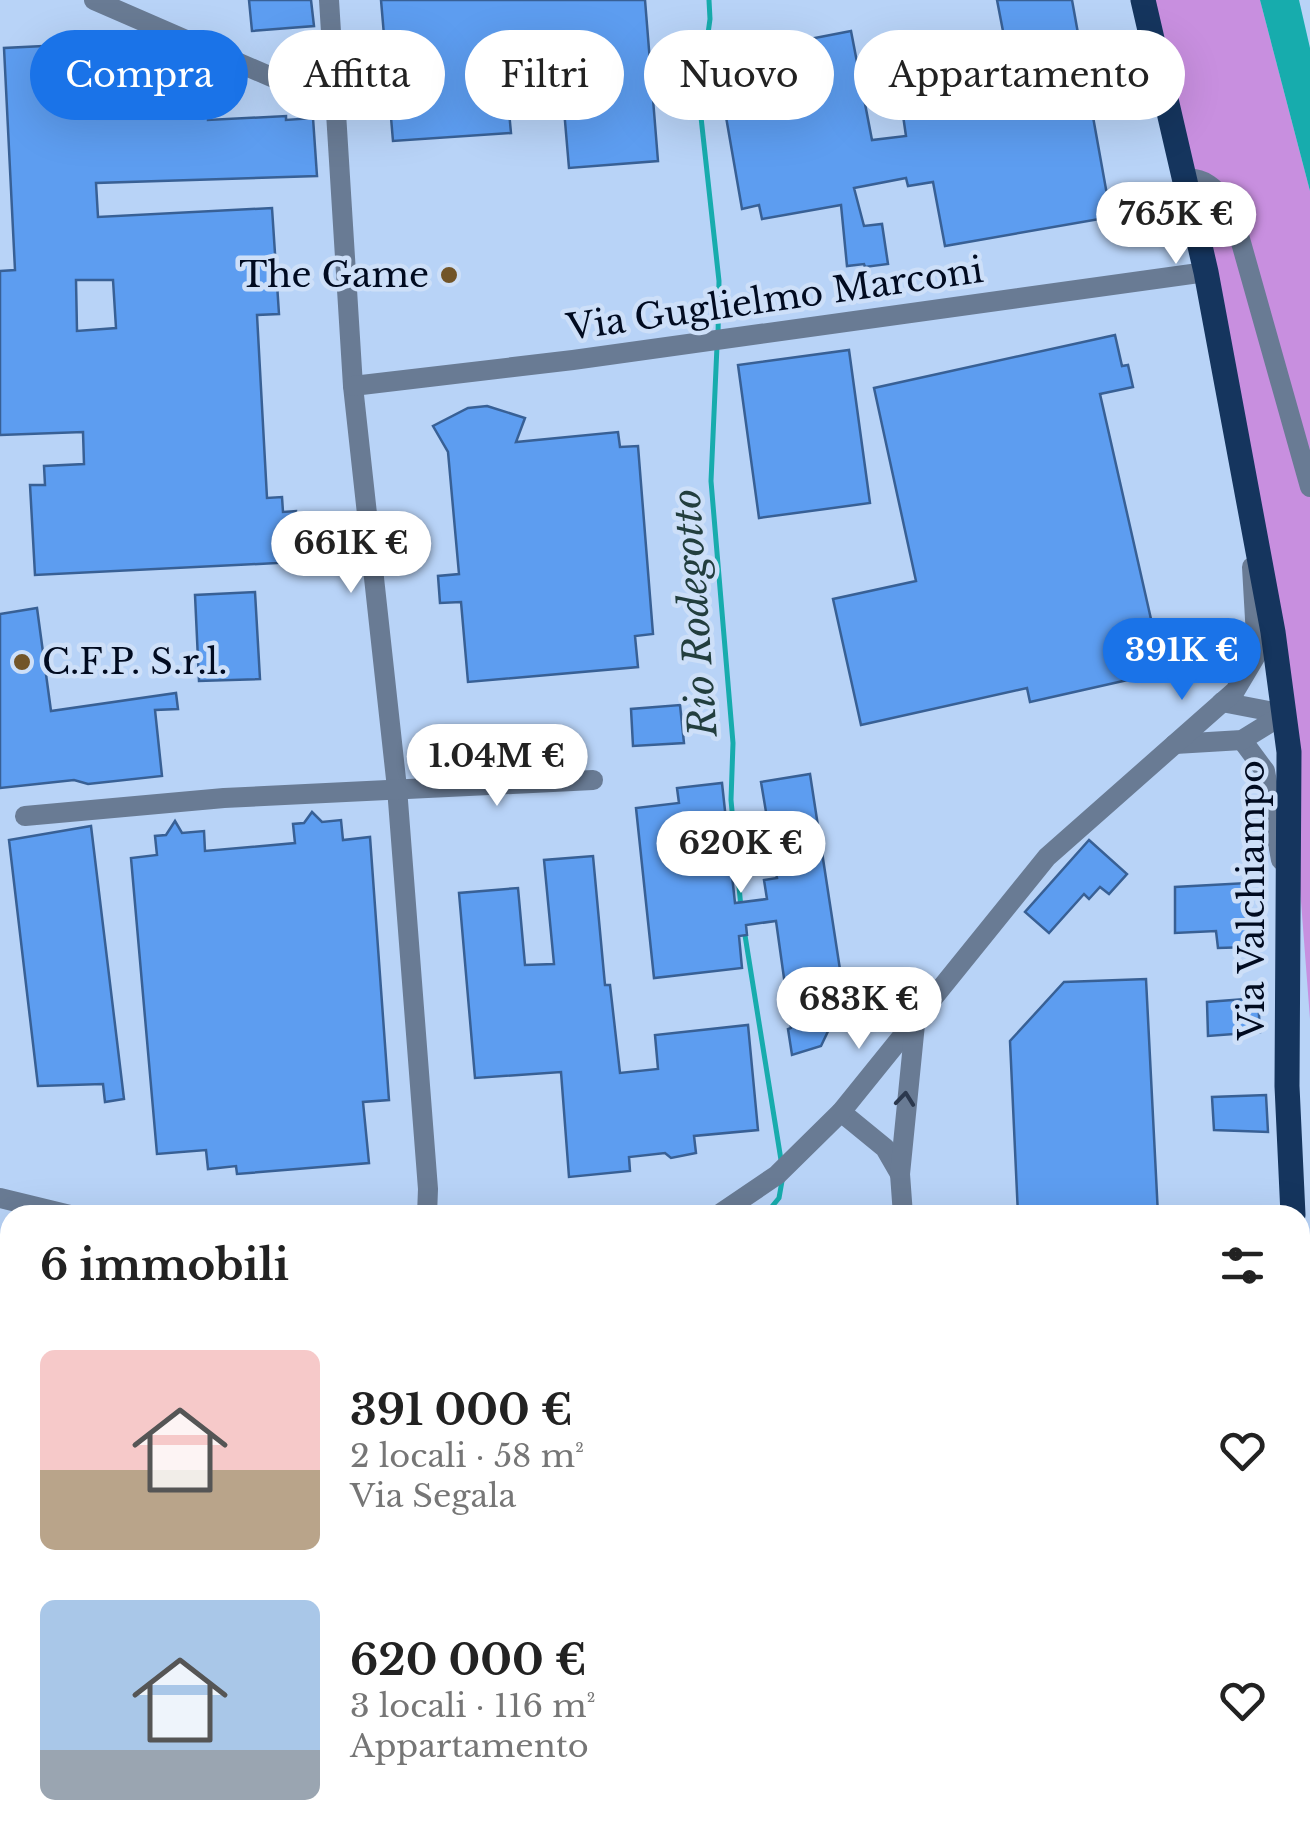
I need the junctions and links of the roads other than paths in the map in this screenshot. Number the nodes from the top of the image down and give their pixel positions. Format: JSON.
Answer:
{"nodes":[{"id":1,"x":94,"y":0,"type":"edge"},
{"id":2,"x":330,"y":0,"type":"edge"},
{"id":3,"x":1143,"y":0,"type":"edge"},
{"id":4,"x":332,"y":30,"type":"edge"},
{"id":5,"x":268,"y":75,"type":"edge"},
{"id":6,"x":337,"y":120,"type":"edge"},
{"id":7,"x":1184,"y":178,"type":"junction"},
{"id":8,"x":1206,"y":272,"type":"junction"},
{"id":9,"x":353,"y":386,"type":"junction"},
{"id":10,"x":1310,"y":487,"type":"edge"},
{"id":11,"x":1253,"y":525,"type":"junction"},
{"id":12,"x":1222,"y":702,"type":"junction"},
{"id":13,"x":1284,"y":714,"type":"junction"},
{"id":14,"x":1242,"y":740,"type":"junction"},
{"id":15,"x":1175,"y":744,"type":"junction"},
{"id":16,"x":594,"y":780,"type":"dead end"},
{"id":17,"x":398,"y":788,"type":"junction"},
{"id":18,"x":25,"y":816,"type":"dead end"},
{"id":19,"x":1288,"y":904,"type":"junction"},
{"id":20,"x":915,"y":1024,"type":"junction"},
{"id":21,"x":841,"y":1112,"type":"junction"},
{"id":22,"x":900,"y":1174,"type":"junction"},
{"id":23,"x":428,"y":1189,"type":"junction"},
{"id":24,"x":0,"y":1198,"type":"edge"},
{"id":25,"x":29,"y":1205,"type":"edge"},
{"id":26,"x":427,"y":1205,"type":"edge"},
{"id":27,"x":435,"y":1205,"type":"edge"},
{"id":28,"x":733,"y":1205,"type":"edge"},
{"id":29,"x":902,"y":1205,"type":"edge"},
{"id":30,"x":1293,"y":1205,"type":"edge"}],
"edges":[{"from":1,"to":5,"type":"street"},
{"from":2,"to":4,"type":"street"},
{"from":3,"to":7,"type":"main road","name":"Via Valchiampo"},
{"from":6,"to":9,"type":"street"},
{"from":7,"to":8,"type":"main road","name":"Via Valchiampo"},
{"from":7,"to":10,"type":"street"},
{"from":8,"to":9,"type":"street","name":"Via Guglielmo Marconi"},
{"from":8,"to":11,"type":"main road","name":"Via Valchiampo"},
{"from":9,"to":17,"type":"street"},
{"from":11,"to":12,"type":"street"},
{"from":11,"to":13,"type":"main road","name":"Via Valchiampo"},
{"from":12,"to":13,"type":"street"},
{"from":12,"to":15,"type":"street"},
{"from":13,"to":14,"type":"street"},
{"from":13,"to":19,"type":"main road","name":"Via Valchiampo"},
{"from":14,"to":15,"type":"street"},
{"from":14,"to":19,"type":"street"},
{"from":15,"to":20,"type":"street"},
{"from":16,"to":17,"type":"street"},
{"from":17,"to":18,"type":"street"},
{"from":17,"to":23,"type":"street"},
{"from":19,"to":30,"type":"main road","name":"Via Valchiampo"},
{"from":20,"to":21,"type":"street"},
{"from":22,"to":20,"type":"street","one_way":true},
{"from":21,"to":22,"type":"street"},
{"from":21,"to":28,"type":"street"},
{"from":22,"to":29,"type":"street"},
{"from":23,"to":26,"type":"street"},
{"from":23,"to":27,"type":"street"},
{"from":24,"to":25,"type":"street"}]}
